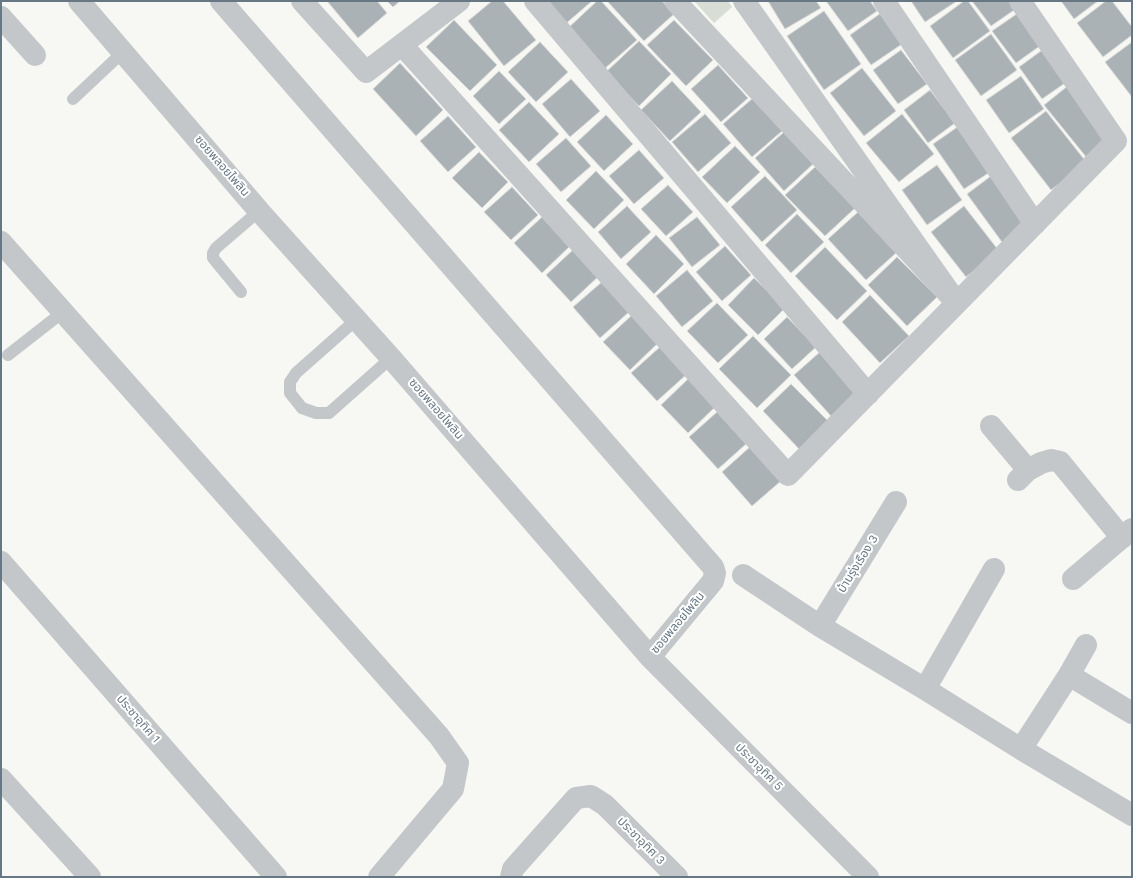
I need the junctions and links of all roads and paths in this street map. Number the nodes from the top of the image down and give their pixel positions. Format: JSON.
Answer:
{"nodes":[{"id":1,"x":79,"y":1,"type":"edge"},
{"id":2,"x":221,"y":1,"type":"edge"},
{"id":3,"x":302,"y":1,"type":"edge"},
{"id":4,"x":459,"y":1,"type":"edge"},
{"id":5,"x":535,"y":1,"type":"edge"},
{"id":6,"x":675,"y":1,"type":"edge"},
{"id":7,"x":744,"y":1,"type":"edge"},
{"id":8,"x":884,"y":1,"type":"edge"},
{"id":9,"x":1020,"y":1,"type":"edge"},
{"id":10,"x":1,"y":17,"type":"edge"},
{"id":11,"x":402,"y":45,"type":"junction"},
{"id":12,"x":123,"y":52,"type":"junction"},
{"id":13,"x":35,"y":55,"type":"dead end"},
{"id":14,"x":73,"y":99,"type":"dead end"},
{"id":15,"x":260,"y":211,"type":"junction"},
{"id":16,"x":1035,"y":224,"type":"junction"},
{"id":17,"x":1,"y":242,"type":"edge"},
{"id":18,"x":241,"y":292,"type":"dead end"},
{"id":19,"x":957,"y":304,"type":"junction"},
{"id":20,"x":63,"y":312,"type":"junction"},
{"id":21,"x":357,"y":319,"type":"junction"},
{"id":22,"x":8,"y":355,"type":"dead end"},
{"id":23,"x":391,"y":358,"type":"junction"},
{"id":24,"x":868,"y":394,"type":"junction"},
{"id":25,"x":991,"y":426,"type":"dead end"},
{"id":26,"x":896,"y":502,"type":"dead end"},
{"id":27,"x":1127,"y":533,"type":"edge"},
{"id":28,"x":1,"y":562,"type":"edge"},
{"id":29,"x":994,"y":569,"type":"dead end"},
{"id":30,"x":743,"y":575,"type":"dead end"},
{"id":31,"x":1073,"y":579,"type":"dead end"},
{"id":32,"x":820,"y":626,"type":"junction"},
{"id":33,"x":1086,"y":645,"type":"dead end"},
{"id":34,"x":650,"y":657,"type":"junction"},
{"id":35,"x":1069,"y":675,"type":"junction"},
{"id":36,"x":925,"y":689,"type":"junction"},
{"id":37,"x":1132,"y":713,"type":"edge"},
{"id":38,"x":1022,"y":749,"type":"junction"},
{"id":39,"x":1,"y":779,"type":"edge"},
{"id":40,"x":1132,"y":815,"type":"edge"},
{"id":41,"x":90,"y":877,"type":"edge"},
{"id":42,"x":276,"y":877,"type":"edge"},
{"id":43,"x":379,"y":877,"type":"edge"},
{"id":44,"x":512,"y":877,"type":"edge"},
{"id":45,"x":677,"y":877,"type":"edge"},
{"id":46,"x":868,"y":877,"type":"edge"}],
"edges":[{"from":1,"to":12,"type":"street","name":"ซอยพลอยไพลิน"},
{"from":2,"to":34,"type":"street","name":"ซอยพลอยไพลิน"},
{"from":3,"to":11,"type":"street"},
{"from":4,"to":11,"type":"street"},
{"from":5,"to":24,"type":"street"},
{"from":6,"to":19,"type":"street"},
{"from":7,"to":19,"type":"street"},
{"from":8,"to":16,"type":"street"},
{"from":9,"to":16,"type":"street"},
{"from":10,"to":13,"type":"street"},
{"from":11,"to":24,"type":"street"},
{"from":12,"to":14,"type":"lane"},
{"from":12,"to":15,"type":"street","name":"ซอยพลอยไพลิน"},
{"from":15,"to":18,"type":"lane"},
{"from":15,"to":21,"type":"street","name":"ซอยพลอยไพลิน"},
{"from":16,"to":19,"type":"street"},
{"from":17,"to":20,"type":"street"},
{"from":19,"to":24,"type":"street"},
{"from":20,"to":22,"type":"lane"},
{"from":20,"to":43,"type":"street"},
{"from":21,"to":23,"type":"street","name":"ซอยพลอยไพลิน"},
{"from":21,"to":23,"type":"lane"},
{"from":23,"to":34,"type":"street","name":"ซอยพลอยไพลิน"},
{"from":25,"to":27,"type":"street"},
{"from":26,"to":32,"type":"street","name":"บ้านรุ่งเรือง 3"},
{"from":27,"to":31,"type":"street"},
{"from":28,"to":42,"type":"street","name":"ประชาอุทิศ 1"},
{"from":29,"to":36,"type":"street"},
{"from":30,"to":32,"type":"street"},
{"from":32,"to":36,"type":"street"},
{"from":33,"to":35,"type":"street"},
{"from":34,"to":46,"type":"street","name":"ประชาอุทิศ 5"},
{"from":35,"to":37,"type":"street"},
{"from":35,"to":38,"type":"street"},
{"from":36,"to":38,"type":"street"},
{"from":38,"to":40,"type":"street"},
{"from":39,"to":41,"type":"street"},
{"from":44,"to":45,"type":"street","name":"ประชาอุทิศ 3"}]}
